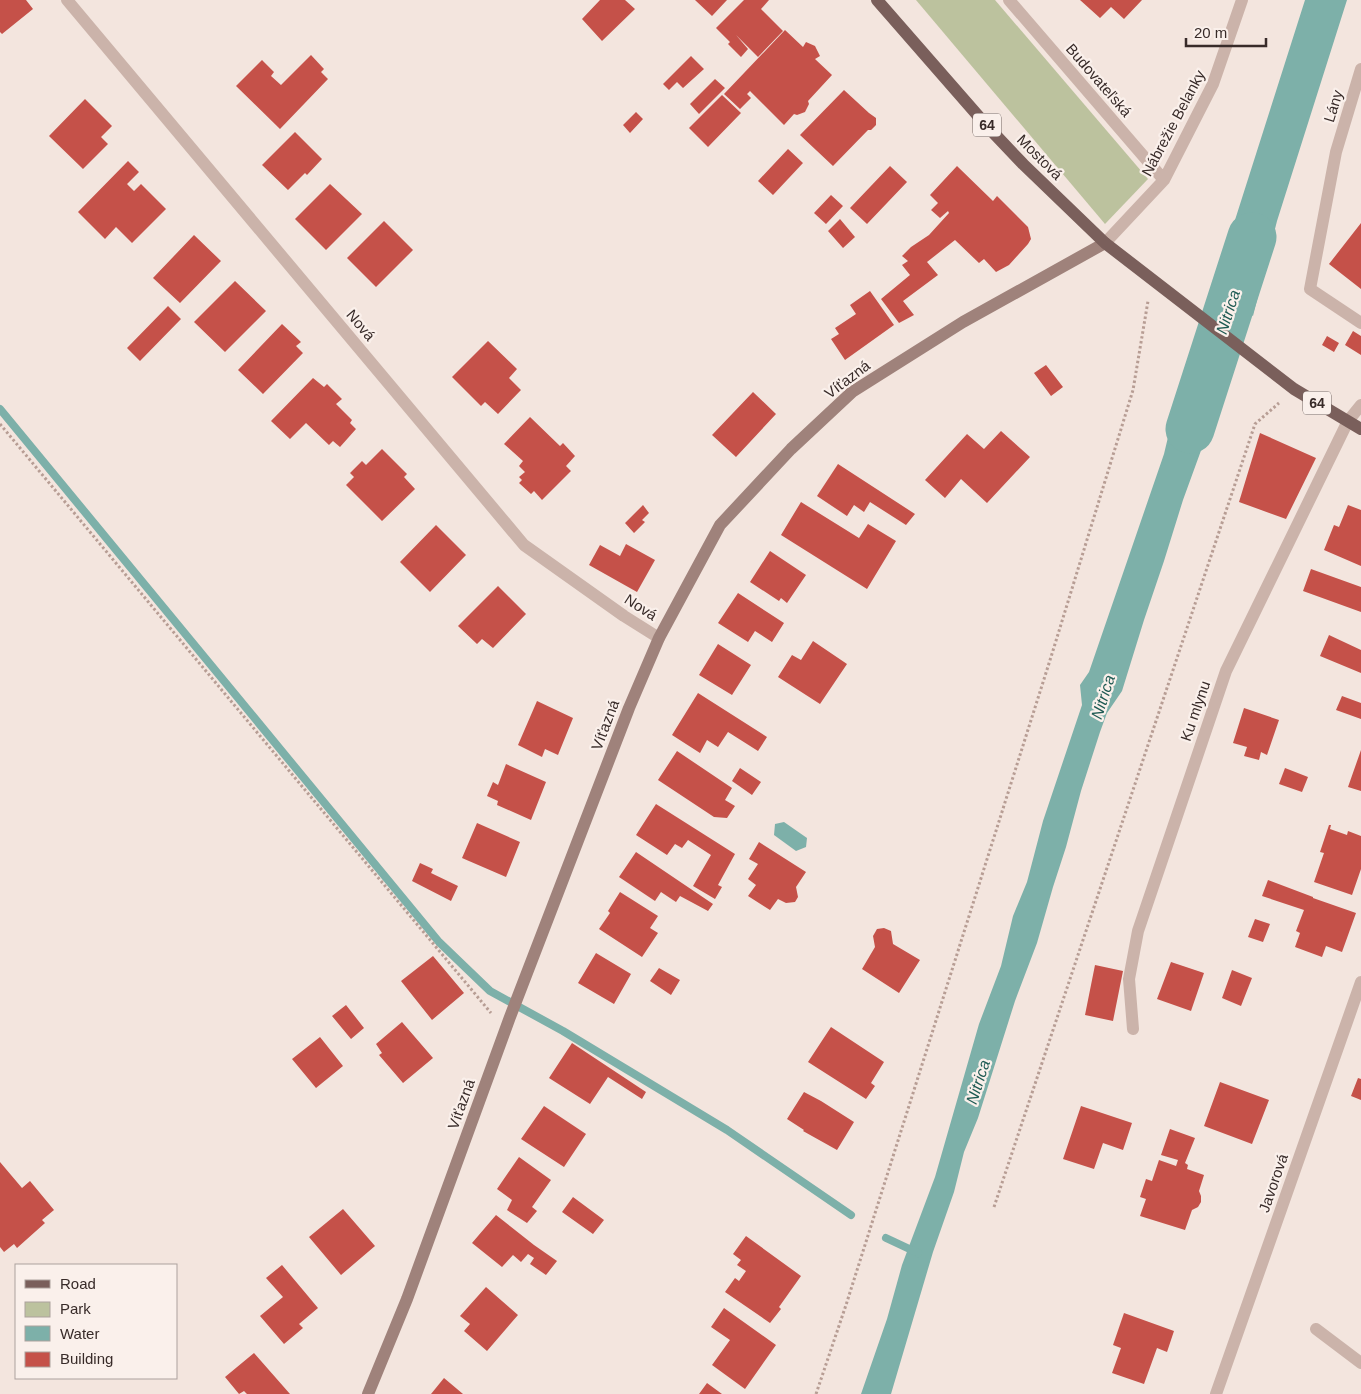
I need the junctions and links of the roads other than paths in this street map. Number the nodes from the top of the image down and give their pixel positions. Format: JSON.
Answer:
{"nodes":[{"id":1,"x":67,"y":0,"type":"edge"},
{"id":2,"x":877,"y":0,"type":"edge"},
{"id":3,"x":1009,"y":0,"type":"edge"},
{"id":4,"x":1242,"y":0,"type":"edge"},
{"id":5,"x":1361,"y":69,"type":"edge"},
{"id":6,"x":1164,"y":180,"type":"junction"},
{"id":7,"x":1105,"y":244,"type":"junction"},
{"id":8,"x":1361,"y":323,"type":"edge"},
{"id":9,"x":1361,"y":405,"type":"edge"},
{"id":10,"x":1348,"y":421,"type":"junction"},
{"id":11,"x":1361,"y":429,"type":"edge"},
{"id":12,"x":659,"y":638,"type":"junction"},
{"id":13,"x":1361,"y":982,"type":"edge"},
{"id":14,"x":1133,"y":1029,"type":"dead end"},
{"id":15,"x":1316,"y":1329,"type":"dead end"},
{"id":16,"x":1361,"y":1363,"type":"edge"},
{"id":17,"x":368,"y":1394,"type":"edge"},
{"id":18,"x":1216,"y":1394,"type":"edge"}],
"edges":[{"from":1,"to":12,"type":"street","name":"Nová"},
{"from":2,"to":7,"type":"main road","name":"Mostová","number":"64"},
{"from":3,"to":6,"type":"street","name":"Budovateľská"},
{"from":4,"to":6,"type":"street","name":"Nábrežie Belanky"},
{"from":5,"to":8,"type":"street","name":"Lány"},
{"from":6,"to":7,"type":"street","name":"Nábrežie Belanky"},
{"from":7,"to":10,"type":"main road","number":"64"},
{"from":7,"to":12,"type":"main road","name":"Víťazná"},
{"from":9,"to":10,"type":"street"},
{"from":10,"to":11,"type":"main road","number":"64"},
{"from":10,"to":14,"type":"street","name":"Ku mlynu"},
{"from":12,"to":17,"type":"main road","name":"Víťazná"},
{"from":13,"to":18,"type":"street","name":"Javorová"},
{"from":15,"to":16,"type":"street"}]}
